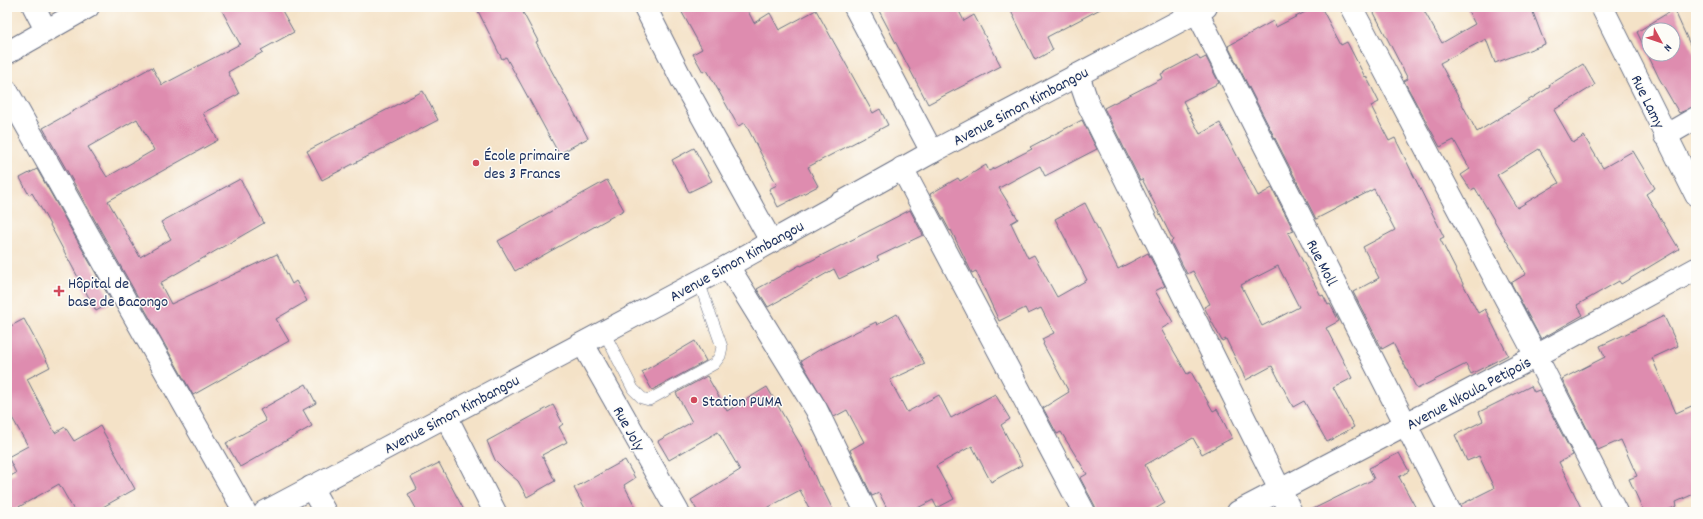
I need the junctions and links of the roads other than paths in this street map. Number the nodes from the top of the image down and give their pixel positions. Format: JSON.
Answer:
{"nodes":[{"id":1,"x":34,"y":7,"type":"edge"},
{"id":2,"x":88,"y":7,"type":"edge"},
{"id":3,"x":645,"y":7,"type":"edge"},
{"id":4,"x":855,"y":7,"type":"edge"},
{"id":5,"x":1351,"y":7,"type":"edge"},
{"id":6,"x":1602,"y":7,"type":"edge"},
{"id":7,"x":1201,"y":9,"type":"edge"},
{"id":8,"x":46,"y":30,"type":"junction"},
{"id":9,"x":7,"y":53,"type":"edge"},
{"id":10,"x":1078,"y":75,"type":"junction"},
{"id":11,"x":7,"y":91,"type":"edge"},
{"id":12,"x":1696,"y":118,"type":"edge"},
{"id":13,"x":1666,"y":136,"type":"junction"},
{"id":14,"x":932,"y":152,"type":"junction"},
{"id":15,"x":902,"y":168,"type":"junction"},
{"id":16,"x":1696,"y":195,"type":"edge"},
{"id":17,"x":771,"y":241,"type":"junction"},
{"id":18,"x":728,"y":266,"type":"junction"},
{"id":19,"x":1696,"y":270,"type":"edge"},
{"id":20,"x":699,"y":282,"type":"junction"},
{"id":21,"x":604,"y":332,"type":"junction"},
{"id":22,"x":583,"y":344,"type":"junction"},
{"id":23,"x":1536,"y":356,"type":"junction"},
{"id":24,"x":446,"y":416,"type":"junction"},
{"id":25,"x":1406,"y":425,"type":"junction"},
{"id":26,"x":311,"y":487,"type":"junction"},
{"id":27,"x":1280,"y":490,"type":"junction"},
{"id":28,"x":245,"y":512,"type":"edge"},
{"id":29,"x":265,"y":512,"type":"edge"},
{"id":30,"x":325,"y":512,"type":"edge"},
{"id":31,"x":495,"y":512,"type":"edge"},
{"id":32,"x":678,"y":512,"type":"edge"},
{"id":33,"x":866,"y":512,"type":"edge"},
{"id":34,"x":1084,"y":512,"type":"edge"},
{"id":35,"x":1238,"y":512,"type":"edge"},
{"id":36,"x":1291,"y":512,"type":"edge"},
{"id":37,"x":1450,"y":512,"type":"edge"},
{"id":38,"x":1616,"y":512,"type":"edge"}],
"edges":[{"from":1,"to":8,"type":"street"},
{"from":2,"to":8,"type":"street"},
{"from":3,"to":17,"type":"street"},
{"from":4,"to":14,"type":"street"},
{"from":5,"to":23,"type":"street"},
{"from":6,"to":13,"type":"street","name":"Rue Lamy"},
{"from":7,"to":10,"type":"street","name":"Avenue Simon Kimbangou"},
{"from":7,"to":25,"type":"street","name":"Rue Moll"},
{"from":8,"to":9,"type":"street"},
{"from":10,"to":14,"type":"street","name":"Avenue Simon Kimbangou"},
{"from":10,"to":27,"type":"street"},
{"from":11,"to":28,"type":"street"},
{"from":12,"to":13,"type":"street"},
{"from":13,"to":16,"type":"street","name":"Rue Lamy"},
{"from":14,"to":15,"type":"street","name":"Avenue Simon Kimbangou"},
{"from":15,"to":17,"type":"street","name":"Avenue Simon Kimbangou"},
{"from":15,"to":34,"type":"street"},
{"from":17,"to":18,"type":"street","name":"Avenue Simon Kimbangou"},
{"from":18,"to":20,"type":"street","name":"Avenue Simon Kimbangou"},
{"from":18,"to":33,"type":"street"},
{"from":19,"to":23,"type":"street","name":"Avenue Nkoula Petipois"},
{"from":20,"to":21,"type":"street","name":"Avenue Simon Kimbangou"},
{"from":20,"to":21,"type":"lane"},
{"from":21,"to":22,"type":"street","name":"Avenue Simon Kimbangou"},
{"from":22,"to":24,"type":"street","name":"Avenue Simon Kimbangou"},
{"from":22,"to":32,"type":"street","name":"Rue Joly"},
{"from":23,"to":25,"type":"street","name":"Avenue Nkoula Petipois"},
{"from":23,"to":38,"type":"street"},
{"from":24,"to":26,"type":"street","name":"Avenue Simon Kimbangou"},
{"from":24,"to":31,"type":"street"},
{"from":25,"to":27,"type":"street","name":"Avenue Nkoula Petipois"},
{"from":25,"to":37,"type":"street","name":"Rue Moll"},
{"from":26,"to":29,"type":"street","name":"Avenue Simon Kimbangou"},
{"from":26,"to":30,"type":"street"},
{"from":27,"to":35,"type":"street","name":"Avenue Nkoula Petipois"},
{"from":27,"to":36,"type":"street"}]}
